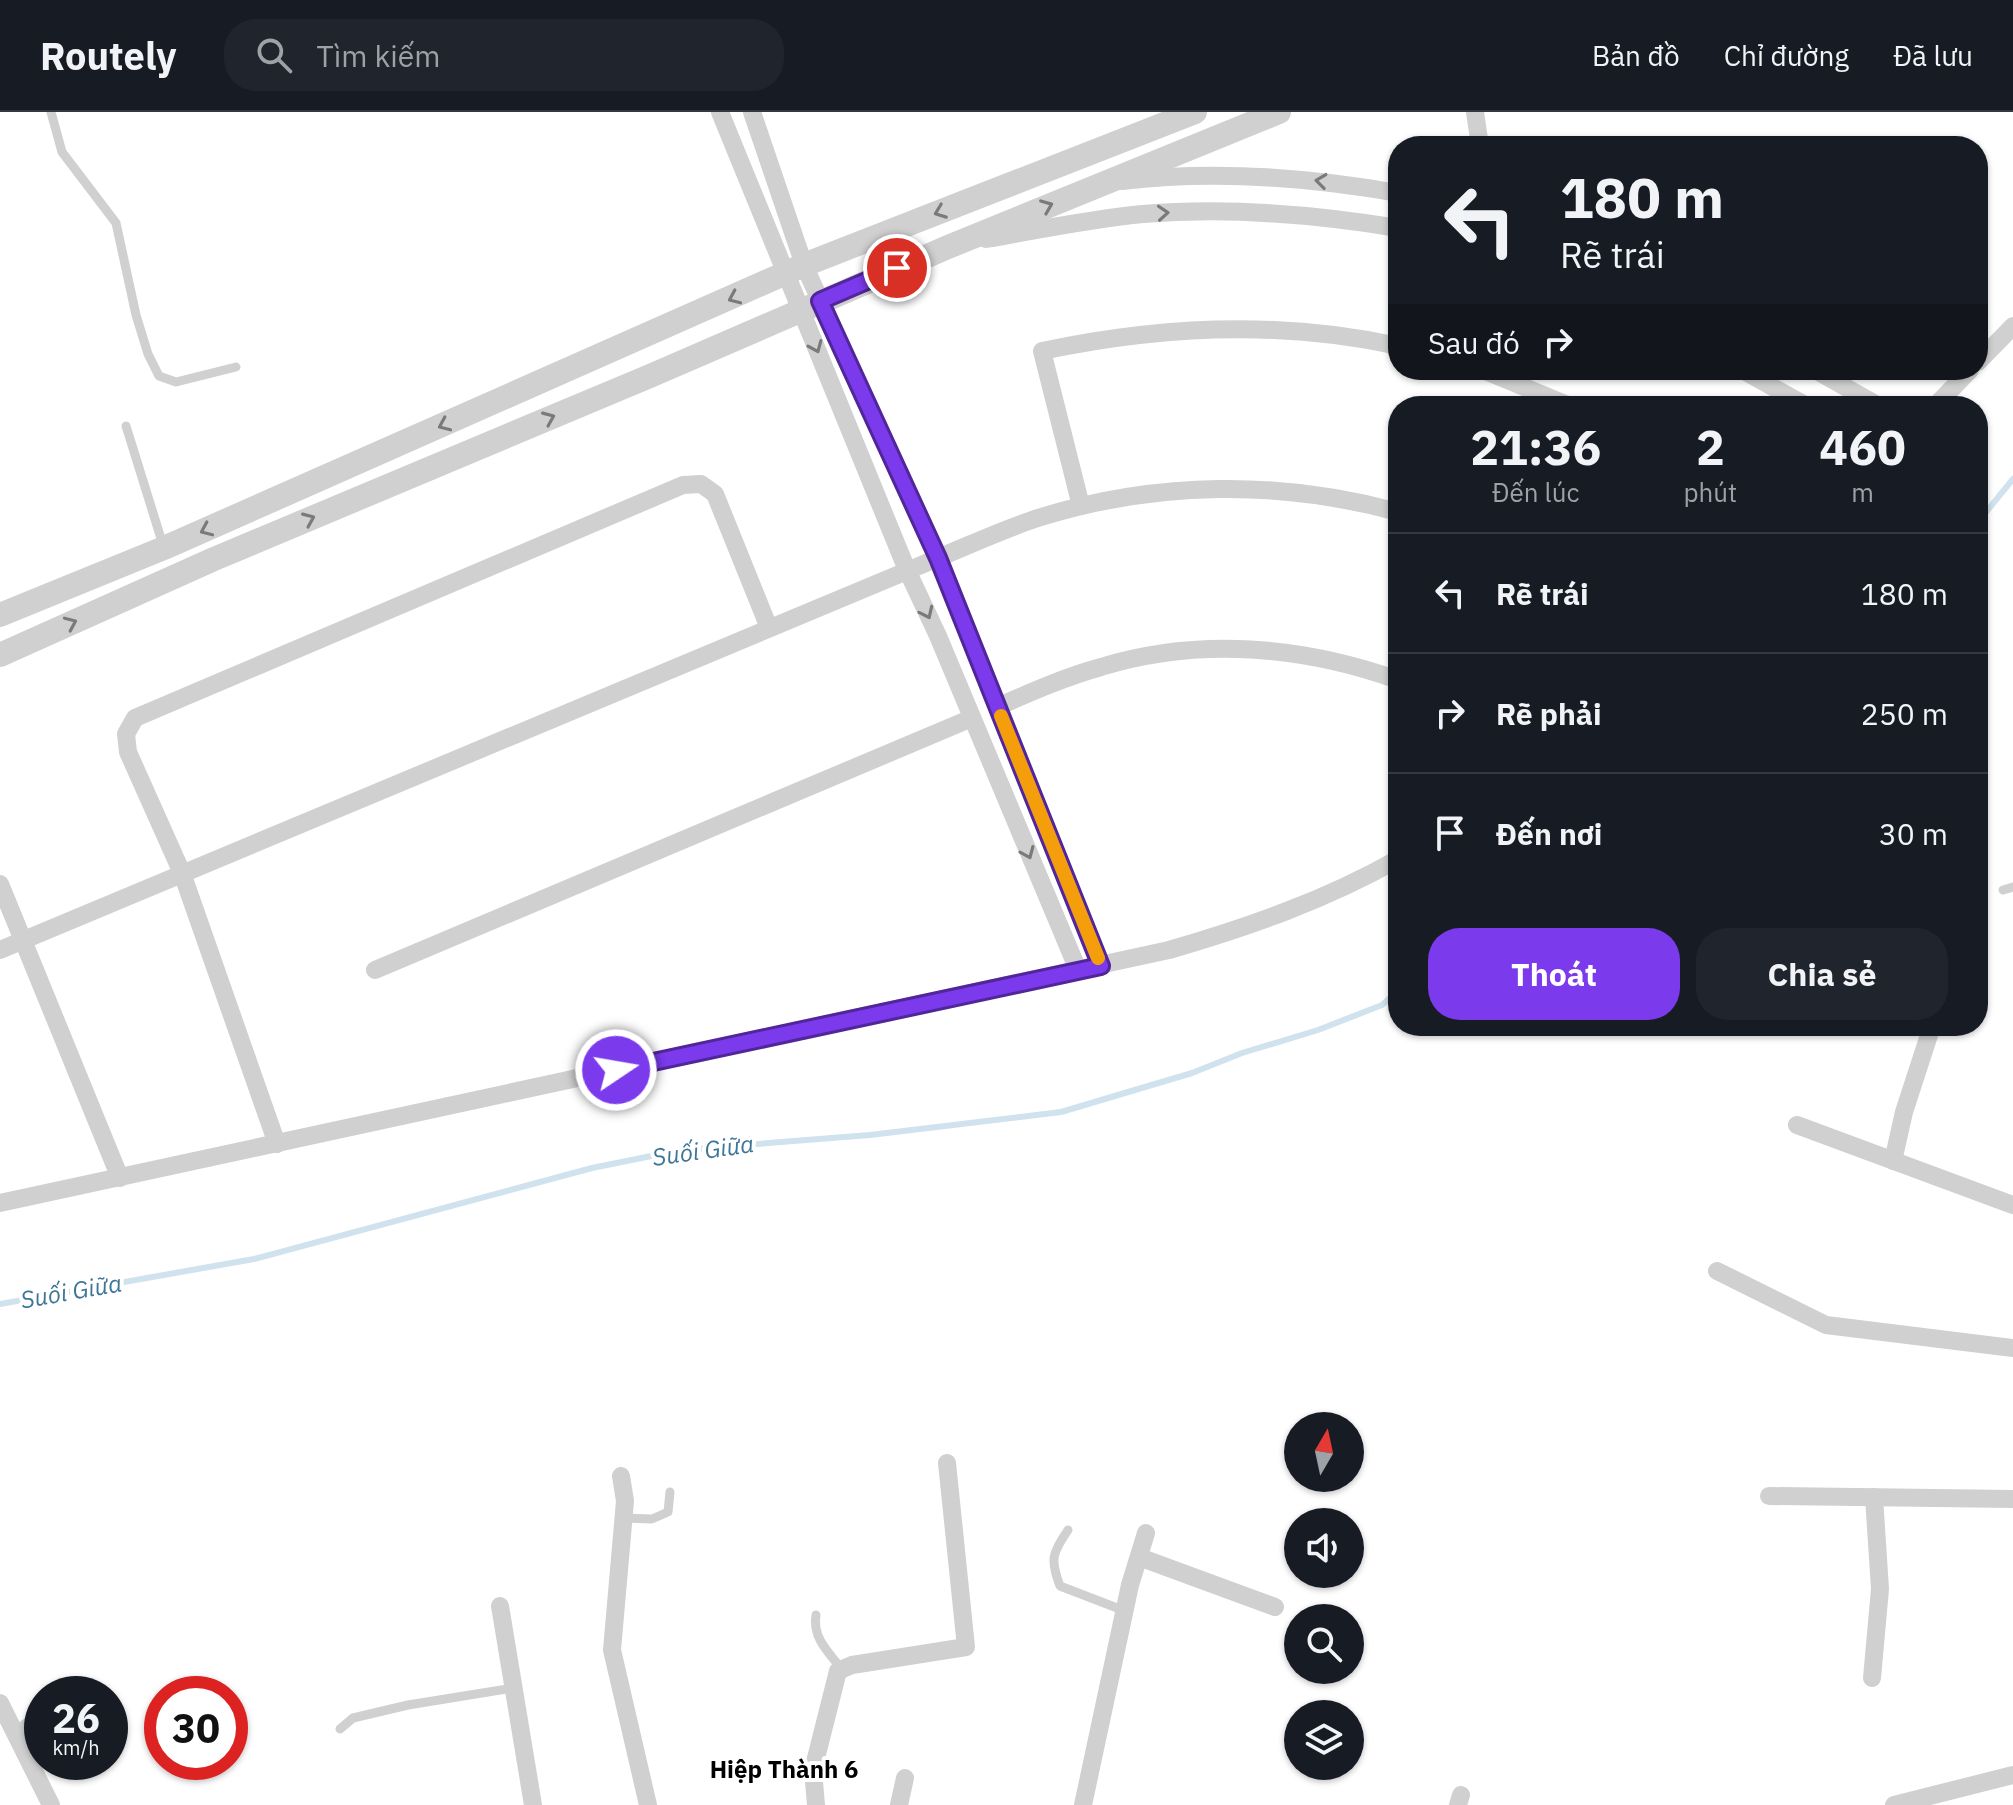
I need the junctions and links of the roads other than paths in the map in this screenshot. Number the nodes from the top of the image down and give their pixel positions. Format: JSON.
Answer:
{"nodes":[{"id":1,"x":51,"y":112,"type":"edge"},
{"id":2,"x":720,"y":112,"type":"edge"},
{"id":3,"x":752,"y":112,"type":"edge"},
{"id":4,"x":1195,"y":112,"type":"edge"},
{"id":5,"x":1279,"y":112,"type":"edge"},
{"id":6,"x":1475,"y":112,"type":"edge"},
{"id":7,"x":1479,"y":136,"type":"edge"},
{"id":8,"x":1105,"y":183,"type":"junction"},
{"id":9,"x":1388,"y":192,"type":"edge"},
{"id":10,"x":1388,"y":227,"type":"edge"},
{"id":11,"x":948,"y":247,"type":"junction"},
{"id":12,"x":795,"y":271,"type":"junction"},
{"id":13,"x":811,"y":306,"type":"junction"},
{"id":14,"x":2013,"y":326,"type":"edge"},
{"id":15,"x":1388,"y":344,"type":"edge"},
{"id":16,"x":1988,"y":352,"type":"edge"},
{"id":17,"x":236,"y":367,"type":"dead end"},
{"id":18,"x":1507,"y":380,"type":"edge"},
{"id":19,"x":1760,"y":380,"type":"edge"},
{"id":20,"x":1833,"y":380,"type":"edge"},
{"id":21,"x":1960,"y":380,"type":"edge"},
{"id":22,"x":1546,"y":396,"type":"edge"},
{"id":23,"x":1789,"y":396,"type":"edge"},
{"id":24,"x":1861,"y":396,"type":"edge"},
{"id":25,"x":1945,"y":396,"type":"edge"},
{"id":26,"x":126,"y":426,"type":"dead end"},
{"id":27,"x":1081,"y":506,"type":"junction"},
{"id":28,"x":1388,"y":510,"type":"edge"},
{"id":29,"x":164,"y":548,"type":"junction"},
{"id":30,"x":938,"y":558,"type":"junction"},
{"id":31,"x":907,"y":570,"type":"junction"},
{"id":32,"x":0,"y":615,"type":"edge"},
{"id":33,"x":769,"y":628,"type":"junction"},
{"id":34,"x":0,"y":655,"type":"edge"},
{"id":35,"x":1388,"y":677,"type":"edge"},
{"id":36,"x":997,"y":707,"type":"junction"},
{"id":37,"x":972,"y":718,"type":"junction"},
{"id":38,"x":1388,"y":864,"type":"edge"},
{"id":39,"x":182,"y":873,"type":"junction"},
{"id":40,"x":0,"y":884,"type":"edge"},
{"id":41,"x":24,"y":939,"type":"junction"},
{"id":42,"x":0,"y":950,"type":"edge"},
{"id":43,"x":1101,"y":966,"type":"junction"},
{"id":44,"x":375,"y":970,"type":"dead end"},
{"id":45,"x":1078,"y":970,"type":"junction"},
{"id":46,"x":1929,"y":1036,"type":"edge"},
{"id":47,"x":1797,"y":1125,"type":"dead end"},
{"id":48,"x":277,"y":1144,"type":"junction"},
{"id":49,"x":1893,"y":1161,"type":"junction"},
{"id":50,"x":120,"y":1178,"type":"junction"},
{"id":51,"x":0,"y":1203,"type":"edge"},
{"id":52,"x":2013,"y":1205,"type":"edge"},
{"id":53,"x":1717,"y":1271,"type":"dead end"},
{"id":54,"x":2013,"y":1348,"type":"edge"},
{"id":55,"x":947,"y":1463,"type":"dead end"},
{"id":56,"x":621,"y":1476,"type":"dead end"},
{"id":57,"x":670,"y":1492,"type":"dead end"},
{"id":58,"x":1769,"y":1496,"type":"dead end"},
{"id":59,"x":1874,"y":1497,"type":"junction"},
{"id":60,"x":2013,"y":1499,"type":"edge"},
{"id":61,"x":624,"y":1518,"type":"junction"},
{"id":62,"x":1068,"y":1530,"type":"dead end"},
{"id":63,"x":1146,"y":1533,"type":"dead end"},
{"id":64,"x":1139,"y":1557,"type":"junction"},
{"id":65,"x":500,"y":1606,"type":"dead end"},
{"id":66,"x":1275,"y":1607,"type":"dead end"},
{"id":67,"x":1125,"y":1611,"type":"junction"},
{"id":68,"x":816,"y":1615,"type":"dead end"},
{"id":69,"x":841,"y":1668,"type":"junction"},
{"id":70,"x":1872,"y":1678,"type":"dead end"},
{"id":71,"x":513,"y":1688,"type":"junction"},
{"id":72,"x":0,"y":1703,"type":"edge"},
{"id":73,"x":24,"y":1724,"type":"edge"},
{"id":74,"x":340,"y":1729,"type":"dead end"},
{"id":75,"x":15,"y":1731,"type":"junction"},
{"id":76,"x":2013,"y":1775,"type":"edge"},
{"id":77,"x":905,"y":1778,"type":"dead end"},
{"id":78,"x":51,"y":1805,"type":"edge"},
{"id":79,"x":533,"y":1805,"type":"edge"},
{"id":80,"x":648,"y":1805,"type":"edge"},
{"id":81,"x":816,"y":1805,"type":"edge"},
{"id":82,"x":899,"y":1805,"type":"edge"},
{"id":83,"x":1083,"y":1805,"type":"edge"},
{"id":84,"x":1894,"y":1805,"type":"edge"}],
"edges":[{"from":1,"to":17,"type":"lane"},
{"from":2,"to":12,"type":"street"},
{"from":3,"to":12,"type":"street"},
{"from":4,"to":12,"type":"street","one_way":true},
{"from":5,"to":8,"type":"street"},
{"from":6,"to":7,"type":"street"},
{"from":9,"to":8,"type":"street","one_way":true},
{"from":11,"to":8,"type":"street","one_way":true},
{"from":11,"to":10,"type":"street","one_way":true},
{"from":11,"to":13,"type":"street"},
{"from":12,"to":13,"type":"street"},
{"from":12,"to":29,"type":"street","one_way":true},
{"from":13,"to":30,"type":"street"},
{"from":13,"to":31,"type":"street","one_way":true},
{"from":34,"to":13,"type":"street","one_way":true},
{"from":14,"to":16,"type":"street"},
{"from":15,"to":27,"type":"street"},
{"from":18,"to":22,"type":"street"},
{"from":19,"to":23,"type":"street"},
{"from":20,"to":24,"type":"street"},
{"from":21,"to":25,"type":"street"},
{"from":26,"to":29,"type":"lane"},
{"from":27,"to":28,"type":"street"},
{"from":27,"to":30,"type":"street"},
{"from":29,"to":32,"type":"street"},
{"from":30,"to":31,"type":"street"},
{"from":30,"to":36,"type":"street"},
{"from":31,"to":33,"type":"street"},
{"from":31,"to":37,"type":"street","one_way":true},
{"from":33,"to":39,"type":"street"},
{"from":33,"to":39,"type":"street"},
{"from":35,"to":36,"type":"street"},
{"from":36,"to":43,"type":"street"},
{"from":37,"to":44,"type":"street"},
{"from":37,"to":45,"type":"street","one_way":true},
{"from":38,"to":43,"type":"street"},
{"from":39,"to":41,"type":"street"},
{"from":39,"to":48,"type":"street"},
{"from":40,"to":41,"type":"street"},
{"from":41,"to":42,"type":"street"},
{"from":41,"to":50,"type":"street"},
{"from":43,"to":45,"type":"street"},
{"from":45,"to":48,"type":"street"},
{"from":46,"to":49,"type":"street"},
{"from":47,"to":49,"type":"street"},
{"from":48,"to":50,"type":"street"},
{"from":49,"to":52,"type":"street"},
{"from":50,"to":51,"type":"street"},
{"from":53,"to":54,"type":"street"},
{"from":55,"to":69,"type":"street"},
{"from":56,"to":61,"type":"street"},
{"from":57,"to":61,"type":"lane"},
{"from":58,"to":59,"type":"street"},
{"from":59,"to":60,"type":"street"},
{"from":59,"to":70,"type":"street"},
{"from":61,"to":80,"type":"street"},
{"from":62,"to":67,"type":"lane"},
{"from":63,"to":64,"type":"street"},
{"from":64,"to":66,"type":"street"},
{"from":64,"to":67,"type":"street"},
{"from":65,"to":71,"type":"street"},
{"from":67,"to":83,"type":"street"},
{"from":68,"to":69,"type":"lane"},
{"from":69,"to":81,"type":"street"},
{"from":71,"to":74,"type":"lane"},
{"from":71,"to":79,"type":"street"},
{"from":72,"to":75,"type":"street"},
{"from":73,"to":75,"type":"lane"},
{"from":75,"to":78,"type":"street"},
{"from":76,"to":84,"type":"street"},
{"from":77,"to":82,"type":"street"}]}
